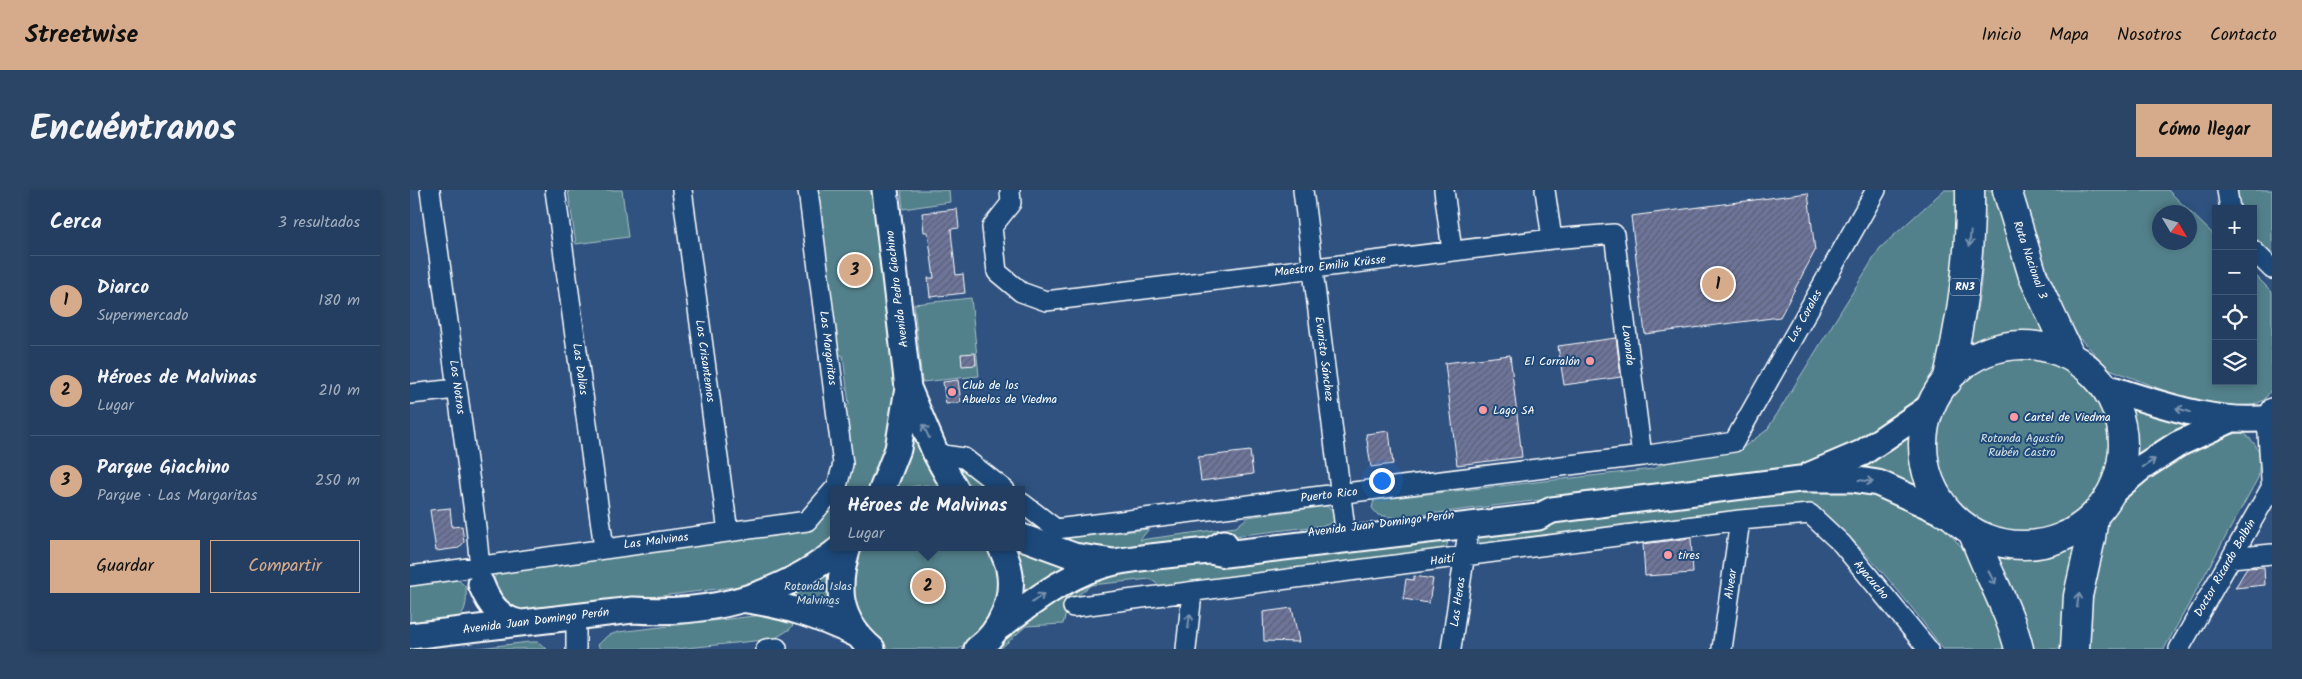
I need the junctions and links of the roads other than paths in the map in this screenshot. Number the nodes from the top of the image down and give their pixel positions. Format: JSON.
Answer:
{"nodes":[{"id":1,"x":430,"y":190,"type":"edge"},
{"id":2,"x":555,"y":190,"type":"edge"},
{"id":3,"x":682,"y":190,"type":"edge"},
{"id":4,"x":808,"y":190,"type":"edge"},
{"id":5,"x":885,"y":190,"type":"edge"},
{"id":6,"x":1010,"y":190,"type":"edge"},
{"id":7,"x":1303,"y":190,"type":"edge"},
{"id":8,"x":1444,"y":190,"type":"edge"},
{"id":9,"x":1545,"y":190,"type":"edge"},
{"id":10,"x":1876,"y":190,"type":"edge"},
{"id":11,"x":1970,"y":190,"type":"edge"},
{"id":12,"x":2007,"y":190,"type":"edge"},
{"id":13,"x":2227,"y":190,"type":"edge"},
{"id":14,"x":2229,"y":205,"type":"edge"},
{"id":15,"x":1614,"y":234,"type":"joint"},
{"id":16,"x":1552,"y":239,"type":"junction"},
{"id":17,"x":1452,"y":251,"type":"junction"},
{"id":18,"x":2257,"y":254,"type":"edge"},
{"id":19,"x":1313,"y":269,"type":"junction"},
{"id":20,"x":2272,"y":269,"type":"edge"},
{"id":21,"x":2070,"y":356,"type":"junction"},
{"id":22,"x":1947,"y":382,"type":"junction"},
{"id":23,"x":908,"y":388,"type":"junction"},
{"id":24,"x":2108,"y":388,"type":"junction"},
{"id":25,"x":458,"y":389,"type":"junction"},
{"id":26,"x":410,"y":394,"type":"edge"},
{"id":27,"x":1931,"y":406,"type":"junction"},
{"id":28,"x":2270,"y":415,"type":"edge"},
{"id":29,"x":2230,"y":420,"type":"junction"},
{"id":30,"x":1734,"y":442,"type":"joint"},
{"id":31,"x":936,"y":454,"type":"junction"},
{"id":32,"x":1642,"y":456,"type":"junction"},
{"id":33,"x":1800,"y":479,"type":"junction"},
{"id":34,"x":837,"y":486,"type":"edge"},
{"id":35,"x":884,"y":486,"type":"edge"},
{"id":36,"x":954,"y":486,"type":"edge"},
{"id":37,"x":1000,"y":486,"type":"edge"},
{"id":38,"x":2272,"y":490,"type":"edge"},
{"id":39,"x":1341,"y":494,"type":"junction"},
{"id":40,"x":2110,"y":494,"type":"junction"},
{"id":41,"x":830,"y":495,"type":"edge"},
{"id":42,"x":824,"y":502,"type":"joint"},
{"id":43,"x":1025,"y":505,"type":"edge"},
{"id":44,"x":1552,"y":510,"type":"junction"},
{"id":45,"x":1810,"y":514,"type":"joint"},
{"id":46,"x":1949,"y":515,"type":"junction"},
{"id":47,"x":2094,"y":516,"type":"junction"},
{"id":48,"x":1740,"y":520,"type":"junction"},
{"id":49,"x":1469,"y":525,"type":"junction"},
{"id":50,"x":1345,"y":529,"type":"junction"},
{"id":51,"x":728,"y":532,"type":"junction"},
{"id":52,"x":1973,"y":533,"type":"junction"},
{"id":53,"x":1025,"y":539,"type":"edge"},
{"id":54,"x":604,"y":548,"type":"junction"},
{"id":55,"x":1210,"y":550,"type":"junction"},
{"id":56,"x":837,"y":551,"type":"edge"},
{"id":57,"x":847,"y":551,"type":"edge"},
{"id":58,"x":1002,"y":551,"type":"edge"},
{"id":59,"x":2272,"y":554,"type":"edge"},
{"id":60,"x":1464,"y":557,"type":"junction"},
{"id":61,"x":2231,"y":558,"type":"junction"},
{"id":62,"x":1114,"y":562,"type":"junction"},
{"id":63,"x":481,"y":575,"type":"junction"},
{"id":64,"x":410,"y":576,"type":"edge"},
{"id":65,"x":1192,"y":593,"type":"junction"},
{"id":66,"x":747,"y":600,"type":"junction"},
{"id":67,"x":1073,"y":607,"type":"dead end"},
{"id":68,"x":661,"y":612,"type":"junction"},
{"id":69,"x":521,"y":623,"type":"junction"},
{"id":70,"x":999,"y":627,"type":"junction"},
{"id":71,"x":460,"y":630,"type":"junction"},
{"id":72,"x":410,"y":636,"type":"edge"},
{"id":73,"x":576,"y":640,"type":"edge"},
{"id":74,"x":864,"y":642,"type":"edge"},
{"id":75,"x":419,"y":649,"type":"edge"},
{"id":76,"x":978,"y":649,"type":"edge"},
{"id":77,"x":1186,"y":649,"type":"edge"},
{"id":78,"x":1451,"y":649,"type":"edge"},
{"id":79,"x":1722,"y":649,"type":"edge"},
{"id":80,"x":1928,"y":649,"type":"edge"},
{"id":81,"x":2019,"y":649,"type":"edge"},
{"id":82,"x":2075,"y":649,"type":"edge"},
{"id":83,"x":2179,"y":649,"type":"edge"}],
"edges":[{"from":1,"to":25,"type":"street","name":"Los Notros"},
{"from":2,"to":54,"type":"street","name":"Las Dalias"},
{"from":3,"to":51,"type":"street","name":"Los Crisantemos"},
{"from":4,"to":34,"type":"street","name":"Las Margaritas"},
{"from":5,"to":23,"type":"main road","name":"Avenida Pedro Giachino"},
{"from":6,"to":19,"type":"street","name":"Maestro Emilio Krüsse"},
{"from":7,"to":19,"type":"street","name":"Evaristo Sánchez"},
{"from":8,"to":17,"type":"street"},
{"from":9,"to":16,"type":"street"},
{"from":10,"to":30,"type":"street","name":"Los Corales"},
{"from":11,"to":22,"type":"highway","name":"Ruta Nacional 3","number":"RN3","one_way":true},
{"from":12,"to":21,"type":"highway","name":"Ruta Nacional 3","number":"RN3"},
{"from":13,"to":14,"type":"street"},
{"from":15,"to":16,"type":"street","name":"Maestro Emilio Krüsse"},
{"from":15,"to":32,"type":"street","name":"Lavanda"},
{"from":16,"to":17,"type":"street","name":"Maestro Emilio Krüsse"},
{"from":17,"to":19,"type":"street","name":"Maestro Emilio Krüsse"},
{"from":18,"to":20,"type":"street"},
{"from":19,"to":39,"type":"street","name":"Evaristo Sánchez"},
{"from":21,"to":22,"type":"highway","name":"Ruta Nacional 3","number":"RN3"},
{"from":21,"to":24,"type":"highway","name":"Ruta Nacional 3","number":"RN3"},
{"from":22,"to":27,"type":"highway","name":"Ruta Nacional 3","number":"RN3"},
{"from":31,"to":23,"type":"main road","name":"Avenida Pedro Giachino","one_way":true},
{"from":23,"to":35,"type":"main road","name":"Avenida Pedro Giachino"},
{"from":29,"to":24,"type":"main road","one_way":true},
{"from":24,"to":40,"type":"highway","name":"Ruta Nacional 3","number":"RN3"},
{"from":25,"to":26,"type":"street"},
{"from":25,"to":63,"type":"street","name":"Los Notros"},
{"from":27,"to":33,"type":"main road","name":"Avenida Juan Domingo Perón"},
{"from":27,"to":46,"type":"highway","name":"Ruta Nacional 3","number":"RN3"},
{"from":28,"to":29,"type":"main road"},
{"from":28,"to":38,"type":"street"},
{"from":40,"to":29,"type":"main road","one_way":true},
{"from":30,"to":32,"type":"street","name":"Puerto Rico"},
{"from":31,"to":36,"type":"main road","name":"Avenida Pedro Giachino"},
{"from":31,"to":37,"type":"street"},
{"from":32,"to":39,"type":"street","name":"Puerto Rico"},
{"from":33,"to":44,"type":"main road","name":"Avenida Juan Domingo Perón"},
{"from":33,"to":46,"type":"main road","name":"Avenida Juan Domingo Perón","one_way":true},
{"from":38,"to":61,"type":"street","name":"Doctor Ricardo Balbín"},
{"from":39,"to":43,"type":"street","name":"Puerto Rico"},
{"from":39,"to":50,"type":"street","name":"Evaristo Sánchez"},
{"from":40,"to":47,"type":"highway","name":"Ruta Nacional 3","number":"RN3"},
{"from":41,"to":42,"type":"street","name":"Las Margaritas"},
{"from":42,"to":51,"type":"street","name":"Las Malvinas"},
{"from":44,"to":49,"type":"main road","name":"Avenida Juan Domingo Perón"},
{"from":44,"to":50,"type":"main road","name":"Avenida Juan Domingo Perón"},
{"from":45,"to":48,"type":"street","name":"Haití"},
{"from":45,"to":80,"type":"street","name":"Ayacucho"},
{"from":46,"to":52,"type":"highway","name":"Ruta Nacional 3","number":"RN3"},
{"from":47,"to":52,"type":"highway","name":"Ruta Nacional 3","number":"RN3"},
{"from":82,"to":47,"type":"highway","name":"Ruta Nacional 3","number":"RN3","one_way":true},
{"from":48,"to":60,"type":"street","name":"Haití"},
{"from":48,"to":79,"type":"street","name":"Alvear"},
{"from":49,"to":55,"type":"main road","name":"Avenida Juan Domingo Perón"},
{"from":49,"to":60,"type":"street","name":"Las Heras"},
{"from":50,"to":55,"type":"main road","name":"Avenida Juan Domingo Perón"},
{"from":51,"to":54,"type":"street","name":"Las Malvinas"},
{"from":52,"to":81,"type":"highway","one_way":true},
{"from":53,"to":62,"type":"main road","name":"Avenida Juan Domingo Perón"},
{"from":54,"to":63,"type":"street","name":"Las Malvinas"},
{"from":55,"to":62,"type":"main road","name":"Avenida Juan Domingo Perón"},
{"from":56,"to":66,"type":"main road","name":"Avenida Juan Domingo Perón"},
{"from":57,"to":74,"type":"main road"},
{"from":58,"to":70,"type":"main road"},
{"from":59,"to":61,"type":"street"},
{"from":60,"to":65,"type":"street","name":"Haití"},
{"from":60,"to":78,"type":"street","name":"Las Heras"},
{"from":61,"to":83,"type":"street","name":"Doctor Ricardo Balbín"},
{"from":70,"to":62,"type":"main road","name":"Avenida Juan Domingo Perón","one_way":true},
{"from":63,"to":64,"type":"street","name":"Las Malvinas"},
{"from":63,"to":69,"type":"main road"},
{"from":63,"to":71,"type":"main road"},
{"from":65,"to":67,"type":"street","name":"Haití"},
{"from":77,"to":65,"type":"street","one_way":true},
{"from":66,"to":68,"type":"main road","name":"Avenida Juan Domingo Perón"},
{"from":66,"to":74,"type":"main road","name":"Avenida Juan Domingo Perón"},
{"from":68,"to":69,"type":"main road","name":"Avenida Juan Domingo Perón"},
{"from":68,"to":73,"type":"main road","name":"Avenida Juan Domingo Perón"},
{"from":69,"to":71,"type":"main road","name":"Avenida Juan Domingo Perón"},
{"from":70,"to":76,"type":"main road"},
{"from":71,"to":72,"type":"main road","name":"Avenida Juan Domingo Perón"},
{"from":73,"to":75,"type":"main road","name":"Avenida Juan Domingo Perón"}]}
